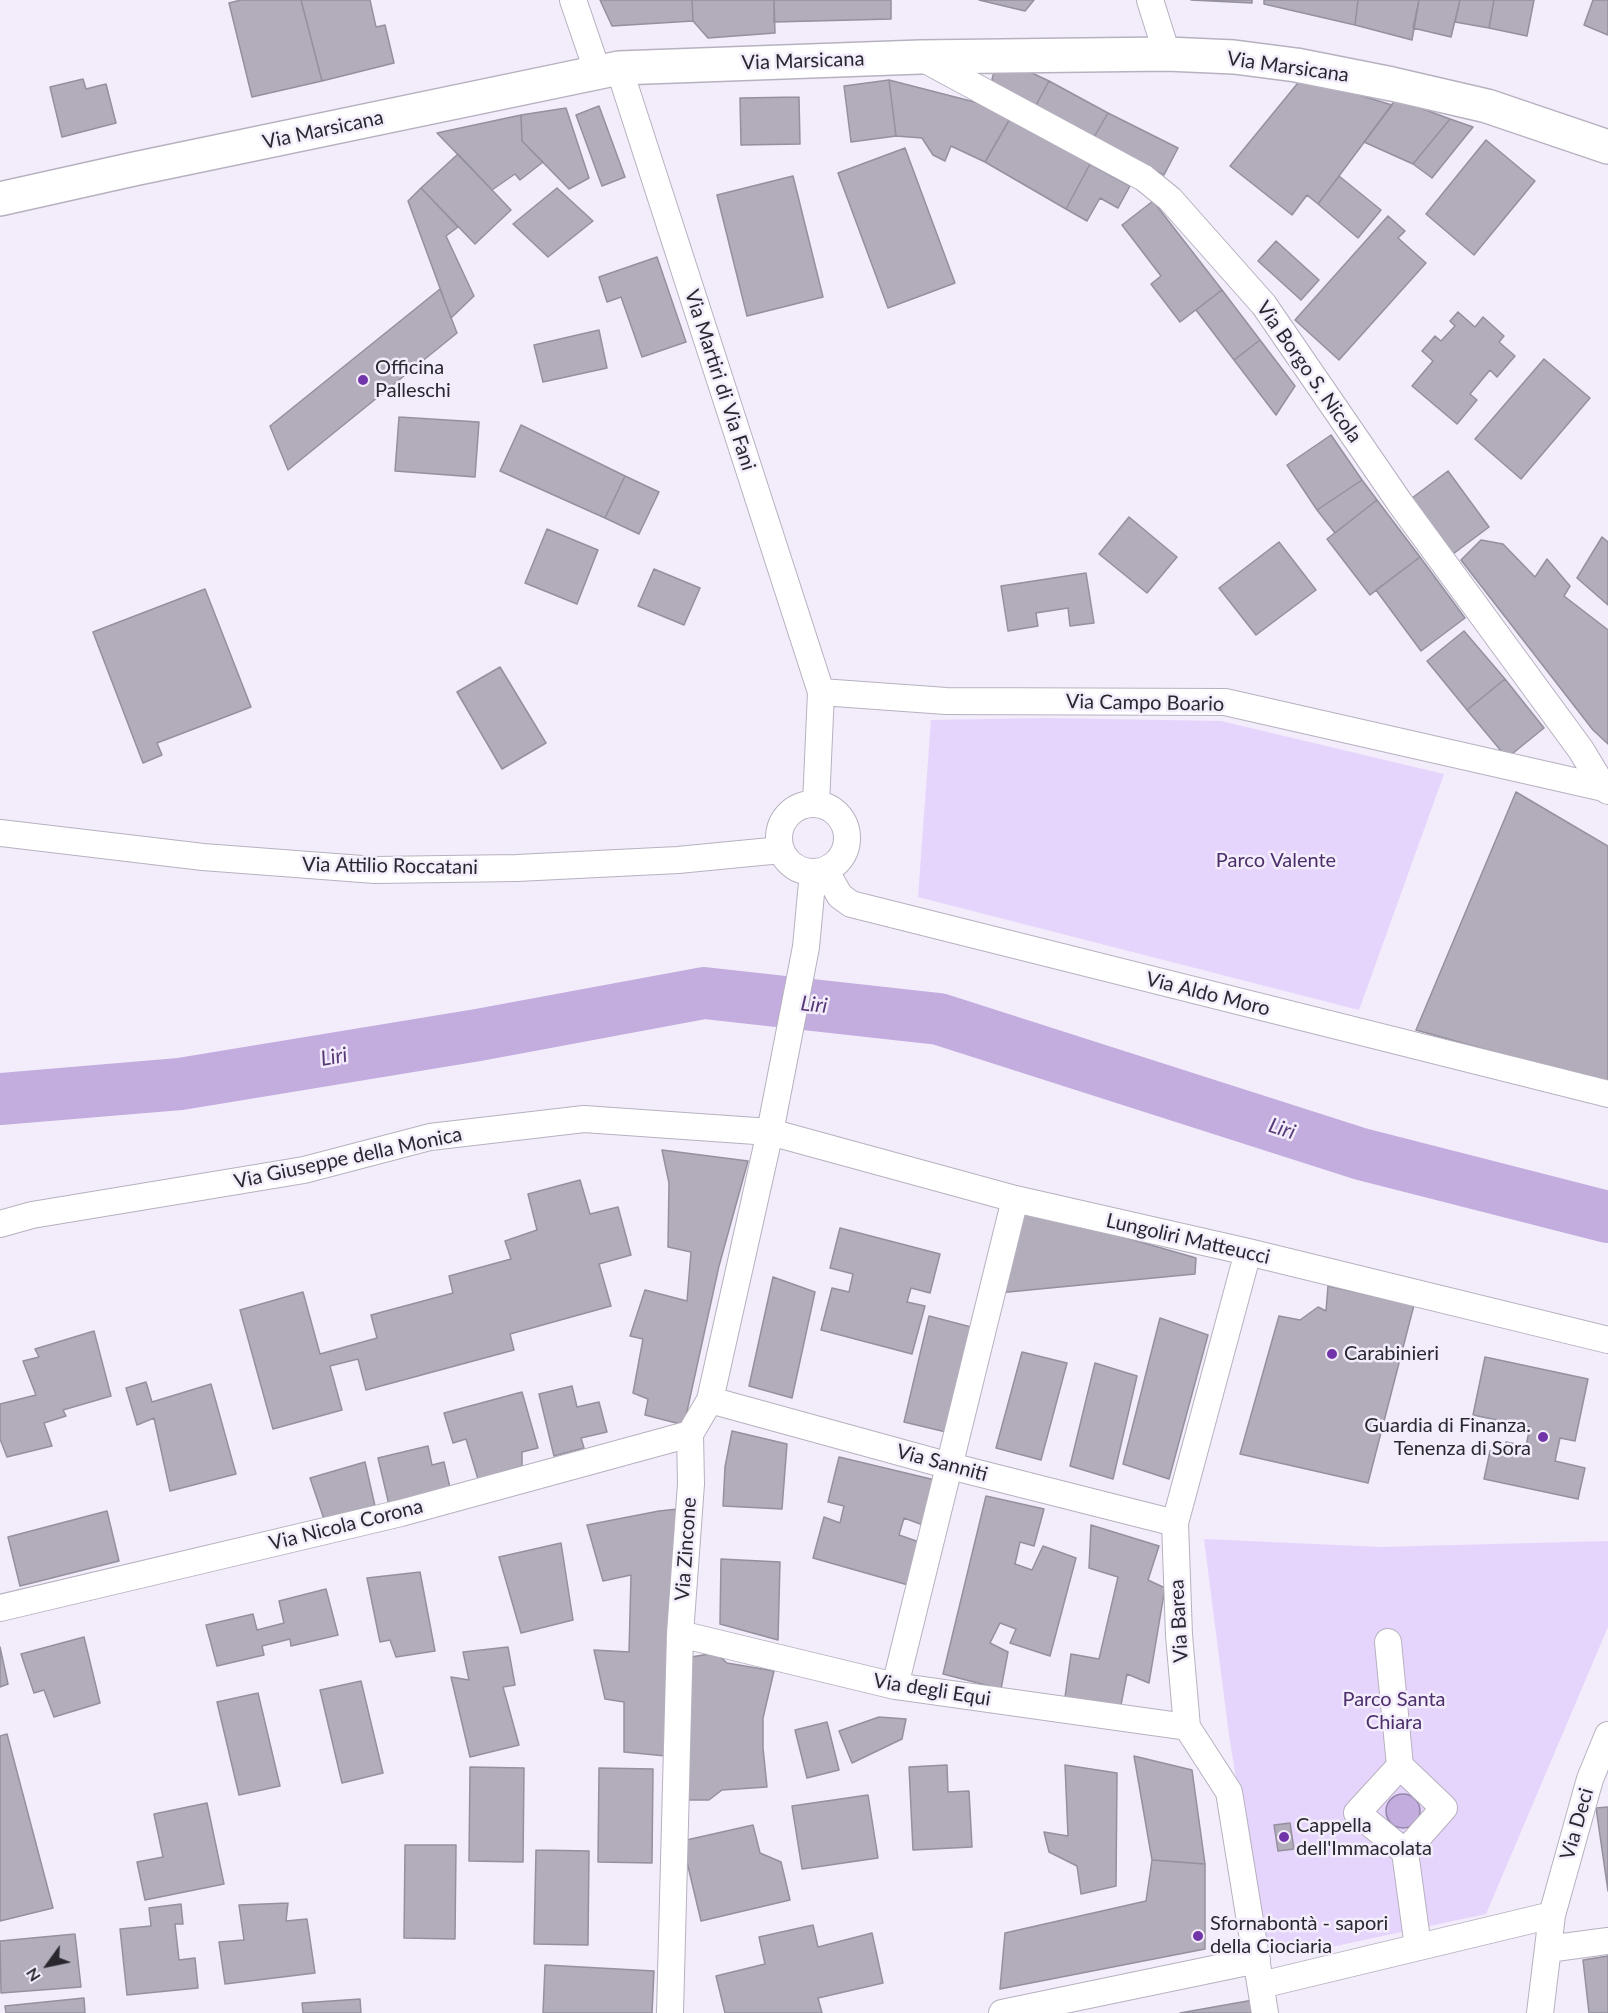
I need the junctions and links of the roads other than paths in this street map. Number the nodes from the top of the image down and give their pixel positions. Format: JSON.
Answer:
{"nodes":[{"id":1,"x":573,"y":0,"type":"edge"},
{"id":2,"x":1150,"y":0,"type":"edge"},
{"id":3,"x":1167,"y":54,"type":"junction"},
{"id":4,"x":920,"y":57,"type":"junction"},
{"id":5,"x":608,"y":71,"type":"junction"},
{"id":6,"x":1608,"y":147,"type":"edge"},
{"id":7,"x":0,"y":199,"type":"edge"},
{"id":8,"x":821,"y":692,"type":"junction"},
{"id":9,"x":1606,"y":789,"type":"edge"},
{"id":10,"x":816,"y":804,"type":"junction"},
{"id":11,"x":0,"y":833,"type":"edge"},
{"id":12,"x":781,"y":850,"type":"junction"},
{"id":13,"x":819,"y":871,"type":"junction"},
{"id":14,"x":1608,"y":1094,"type":"edge"},
{"id":15,"x":770,"y":1132,"type":"junction"},
{"id":16,"x":1015,"y":1199,"type":"junction"},
{"id":17,"x":0,"y":1224,"type":"edge"},
{"id":18,"x":1248,"y":1252,"type":"junction"},
{"id":19,"x":1608,"y":1340,"type":"edge"},
{"id":20,"x":710,"y":1400,"type":"junction"},
{"id":21,"x":690,"y":1434,"type":"junction"},
{"id":22,"x":950,"y":1466,"type":"junction"},
{"id":23,"x":1175,"y":1523,"type":"junction"},
{"id":24,"x":0,"y":1608,"type":"edge"},
{"id":25,"x":680,"y":1634,"type":"junction"},
{"id":26,"x":1388,"y":1642,"type":"dead end"},
{"id":27,"x":895,"y":1686,"type":"junction"},
{"id":28,"x":1187,"y":1727,"type":"junction"},
{"id":29,"x":1608,"y":1735,"type":"edge"},
{"id":30,"x":1400,"y":1766,"type":"junction"},
{"id":31,"x":1599,"y":1779,"type":"edge"},
{"id":32,"x":1405,"y":1852,"type":"junction"},
{"id":33,"x":1552,"y":1915,"type":"junction"},
{"id":34,"x":1608,"y":1941,"type":"edge"},
{"id":35,"x":1418,"y":1947,"type":"junction"},
{"id":36,"x":1548,"y":1949,"type":"junction"},
{"id":37,"x":1257,"y":1960,"type":"junction"},
{"id":38,"x":1261,"y":1985,"type":"junction"},
{"id":39,"x":670,"y":2013,"type":"edge"},
{"id":40,"x":1002,"y":2013,"type":"edge"},
{"id":41,"x":1265,"y":2013,"type":"edge"},
{"id":42,"x":1540,"y":2013,"type":"edge"}],
"edges":[{"from":1,"to":5,"type":"street","name":"Via Martiri di Via Fani"},
{"from":2,"to":3,"type":"street"},
{"from":3,"to":4,"type":"main road","name":"Via Marsicana"},
{"from":3,"to":6,"type":"main road","name":"Via Marsicana"},
{"from":4,"to":5,"type":"main road","name":"Via Marsicana"},
{"from":4,"to":9,"type":"street","name":"Via Borgo S. Nicola"},
{"from":5,"to":7,"type":"main road","name":"Via Marsicana"},
{"from":5,"to":8,"type":"street","name":"Via Martiri di Via Fani"},
{"from":8,"to":9,"type":"street","name":"Via Campo Boario"},
{"from":8,"to":10,"type":"street"},
{"from":10,"to":12,"type":"street"},
{"from":10,"to":13,"type":"street"},
{"from":11,"to":12,"type":"street","name":"Via Attilio Roccatani"},
{"from":12,"to":13,"type":"street"},
{"from":13,"to":14,"type":"street","name":"Via Aldo Moro"},
{"from":13,"to":15,"type":"street"},
{"from":15,"to":16,"type":"street","name":"Lungoliri Matteucci"},
{"from":15,"to":17,"type":"street","name":"Via Giuseppe della Monica"},
{"from":15,"to":20,"type":"street"},
{"from":16,"to":18,"type":"street","name":"Lungoliri Matteucci"},
{"from":16,"to":22,"type":"street"},
{"from":18,"to":19,"type":"street","name":"Lungoliri Matteucci"},
{"from":18,"to":23,"type":"street","name":"Via Barea"},
{"from":20,"to":21,"type":"street"},
{"from":20,"to":22,"type":"street","name":"Via Sanniti"},
{"from":21,"to":24,"type":"street","name":"Via Nicola Corona"},
{"from":21,"to":25,"type":"street","name":"Via Zincone"},
{"from":22,"to":23,"type":"street","name":"Via Sanniti"},
{"from":22,"to":27,"type":"street"},
{"from":23,"to":28,"type":"street","name":"Via Barea"},
{"from":25,"to":27,"type":"street","name":"Via degli Equi"},
{"from":25,"to":39,"type":"street","name":"Via Zincone"},
{"from":26,"to":30,"type":"street"},
{"from":27,"to":28,"type":"street","name":"Via degli Equi"},
{"from":28,"to":37,"type":"street","name":"Via Barea"},
{"from":29,"to":31,"type":"street","name":"Via Deci"},
{"from":30,"to":32,"type":"street"},
{"from":30,"to":32,"type":"street"},
{"from":31,"to":33,"type":"street","name":"Via Deci"},
{"from":32,"to":35,"type":"street"},
{"from":33,"to":35,"type":"street"},
{"from":33,"to":36,"type":"street","name":"Via Deci"},
{"from":34,"to":36,"type":"street"},
{"from":35,"to":38,"type":"street"},
{"from":36,"to":42,"type":"street","name":"Via Deci"},
{"from":37,"to":38,"type":"street","name":"Via Barea"},
{"from":37,"to":40,"type":"street"},
{"from":38,"to":41,"type":"street","name":"Via Barea"}]}
